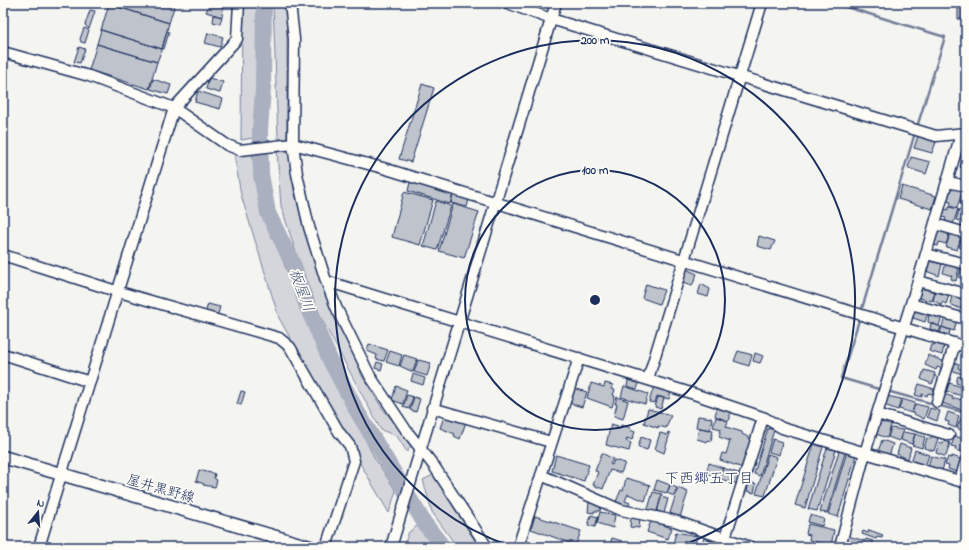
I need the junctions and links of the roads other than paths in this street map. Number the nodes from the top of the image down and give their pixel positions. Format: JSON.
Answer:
{"nodes":[{"id":1,"x":239,"y":3,"type":"edge"},
{"id":2,"x":290,"y":3,"type":"edge"},
{"id":3,"x":507,"y":3,"type":"edge"},
{"id":4,"x":556,"y":3,"type":"edge"},
{"id":5,"x":762,"y":3,"type":"edge"},
{"id":6,"x":551,"y":19,"type":"junction"},
{"id":7,"x":3,"y":52,"type":"edge"},
{"id":8,"x":740,"y":77,"type":"junction"},
{"id":9,"x":174,"y":108,"type":"junction"},
{"id":10,"x":964,"y":133,"type":"edge"},
{"id":11,"x":291,"y":145,"type":"junction"},
{"id":12,"x":948,"y":182,"type":"junction"},
{"id":13,"x":966,"y":186,"type":"edge"},
{"id":14,"x":494,"y":203,"type":"junction"},
{"id":15,"x":935,"y":224,"type":"junction"},
{"id":16,"x":962,"y":232,"type":"dead end"},
{"id":17,"x":926,"y":254,"type":"junction"},
{"id":18,"x":3,"y":255,"type":"edge"},
{"id":19,"x":684,"y":261,"type":"junction"},
{"id":20,"x":966,"y":264,"type":"edge"},
{"id":21,"x":326,"y":281,"type":"junction"},
{"id":22,"x":918,"y":281,"type":"junction"},
{"id":23,"x":116,"y":291,"type":"junction"},
{"id":24,"x":966,"y":294,"type":"edge"},
{"id":25,"x":911,"y":304,"type":"junction"},
{"id":26,"x":962,"y":318,"type":"dead end"},
{"id":27,"x":459,"y":321,"type":"junction"},
{"id":28,"x":904,"y":328,"type":"junction"},
{"id":29,"x":955,"y":344,"type":"junction"},
{"id":30,"x":966,"y":347,"type":"edge"},
{"id":31,"x":3,"y":354,"type":"edge"},
{"id":32,"x":580,"y":358,"type":"junction"},
{"id":33,"x":648,"y":379,"type":"junction"},
{"id":34,"x":90,"y":382,"type":"junction"},
{"id":35,"x":937,"y":402,"type":"dead end"},
{"id":36,"x":432,"y":408,"type":"junction"},
{"id":37,"x":877,"y":414,"type":"junction"},
{"id":38,"x":763,"y":418,"type":"junction"},
{"id":39,"x":948,"y":435,"type":"dead end"},
{"id":40,"x":551,"y":442,"type":"junction"},
{"id":41,"x":420,"y":451,"type":"junction"},
{"id":42,"x":865,"y":453,"type":"junction"},
{"id":43,"x":3,"y":457,"type":"edge"},
{"id":44,"x":966,"y":460,"type":"edge"},
{"id":45,"x":61,"y":474,"type":"junction"},
{"id":46,"x":541,"y":475,"type":"junction"},
{"id":47,"x":963,"y":482,"type":"edge"},
{"id":48,"x":725,"y":538,"type":"junction"},
{"id":49,"x":39,"y":547,"type":"edge"},
{"id":50,"x":310,"y":547,"type":"edge"},
{"id":51,"x":326,"y":547,"type":"edge"},
{"id":52,"x":391,"y":547,"type":"edge"},
{"id":53,"x":486,"y":547,"type":"edge"},
{"id":54,"x":518,"y":547,"type":"edge"},
{"id":55,"x":750,"y":547,"type":"edge"},
{"id":56,"x":840,"y":547,"type":"edge"}],
"edges":[{"from":1,"to":9,"type":"street"},
{"from":2,"to":11,"type":"street"},
{"from":3,"to":6,"type":"street"},
{"from":4,"to":6,"type":"street"},
{"from":5,"to":8,"type":"street"},
{"from":6,"to":8,"type":"street"},
{"from":6,"to":14,"type":"street"},
{"from":7,"to":9,"type":"street"},
{"from":8,"to":10,"type":"street"},
{"from":8,"to":19,"type":"street"},
{"from":9,"to":11,"type":"street"},
{"from":9,"to":23,"type":"street"},
{"from":10,"to":12,"type":"street"},
{"from":11,"to":14,"type":"street"},
{"from":11,"to":21,"type":"street"},
{"from":12,"to":13,"type":"street"},
{"from":12,"to":15,"type":"street"},
{"from":14,"to":19,"type":"street"},
{"from":14,"to":27,"type":"street"},
{"from":15,"to":16,"type":"street"},
{"from":15,"to":17,"type":"street"},
{"from":17,"to":20,"type":"street"},
{"from":17,"to":22,"type":"street"},
{"from":18,"to":23,"type":"street"},
{"from":19,"to":28,"type":"street"},
{"from":19,"to":33,"type":"street"},
{"from":21,"to":27,"type":"street"},
{"from":21,"to":41,"type":"street"},
{"from":22,"to":24,"type":"street"},
{"from":22,"to":25,"type":"street"},
{"from":23,"to":34,"type":"street"},
{"from":23,"to":51,"type":"street"},
{"from":25,"to":26,"type":"street"},
{"from":25,"to":28,"type":"street"},
{"from":27,"to":32,"type":"street"},
{"from":27,"to":36,"type":"street"},
{"from":28,"to":29,"type":"street"},
{"from":28,"to":37,"type":"street"},
{"from":29,"to":30,"type":"street"},
{"from":29,"to":35,"type":"street"},
{"from":31,"to":34,"type":"street"},
{"from":32,"to":33,"type":"street"},
{"from":32,"to":40,"type":"street"},
{"from":33,"to":38,"type":"street"},
{"from":34,"to":45,"type":"street"},
{"from":36,"to":40,"type":"street"},
{"from":36,"to":41,"type":"street"},
{"from":37,"to":39,"type":"street"},
{"from":37,"to":42,"type":"street"},
{"from":38,"to":42,"type":"street"},
{"from":38,"to":48,"type":"street"},
{"from":40,"to":46,"type":"street"},
{"from":41,"to":52,"type":"street"},
{"from":41,"to":53,"type":"street"},
{"from":42,"to":47,"type":"street"},
{"from":42,"to":56,"type":"street"},
{"from":43,"to":45,"type":"main road","name":"屋井黒野線"},
{"from":44,"to":47,"type":"street"},
{"from":45,"to":49,"type":"street"},
{"from":45,"to":50,"type":"main road","name":"屋井黒野線"},
{"from":46,"to":48,"type":"street"},
{"from":46,"to":54,"type":"street"},
{"from":48,"to":55,"type":"street"}]}
